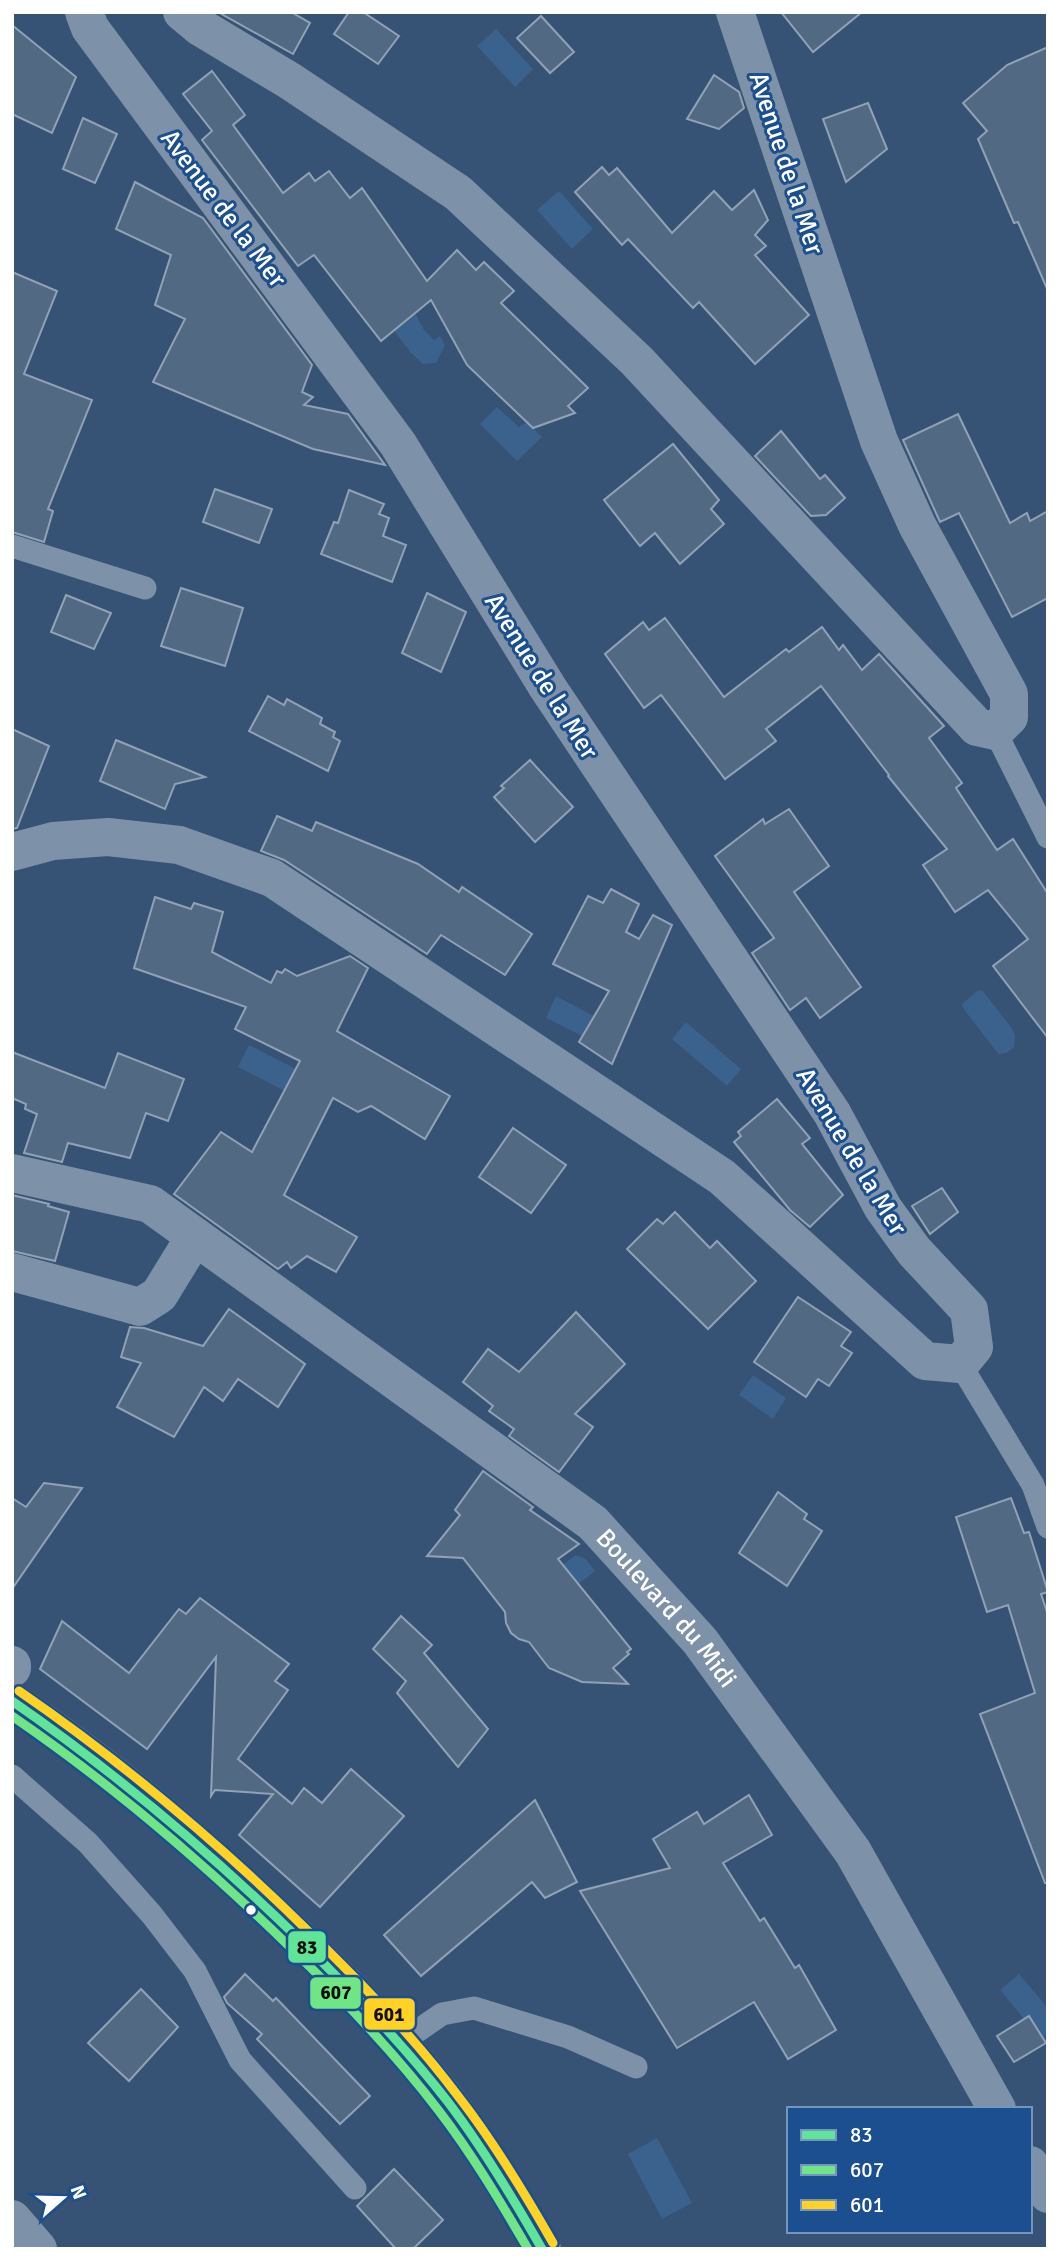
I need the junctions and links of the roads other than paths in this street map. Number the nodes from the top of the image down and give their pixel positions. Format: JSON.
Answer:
{"nodes":[{"id":1,"x":83,"y":12,"type":"edge"},
{"id":2,"x":182,"y":12,"type":"edge"},
{"id":3,"x":735,"y":12,"type":"edge"},
{"id":4,"x":12,"y":546,"type":"edge"},
{"id":5,"x":145,"y":588,"type":"dead end"},
{"id":6,"x":995,"y":731,"type":"junction"},
{"id":7,"x":1048,"y":837,"type":"edge"},
{"id":8,"x":12,"y":852,"type":"edge"},
{"id":9,"x":12,"y":1173,"type":"edge"},
{"id":10,"x":194,"y":1237,"type":"junction"},
{"id":11,"x":12,"y":1272,"type":"edge"},
{"id":12,"x":960,"y":1364,"type":"junction"},
{"id":13,"x":1048,"y":1527,"type":"edge"},
{"id":14,"x":12,"y":1701,"type":"edge"},
{"id":15,"x":12,"y":1776,"type":"edge"},
{"id":16,"x":400,"y":2043,"type":"junction"},
{"id":17,"x":636,"y":2067,"type":"dead end"},
{"id":18,"x":995,"y":2107,"type":"edge"},
{"id":19,"x":1032,"y":2168,"type":"edge"},
{"id":20,"x":355,"y":2188,"type":"dead end"},
{"id":21,"x":1048,"y":2194,"type":"edge"},
{"id":22,"x":12,"y":2219,"type":"edge"},
{"id":23,"x":38,"y":2249,"type":"edge"},
{"id":24,"x":542,"y":2249,"type":"edge"}],
"edges":[{"from":1,"to":12,"type":"street","name":"Avenue de la Mer"},
{"from":2,"to":6,"type":"street"},
{"from":3,"to":6,"type":"street","name":"Avenue de la Mer"},
{"from":4,"to":5,"type":"lane"},
{"from":6,"to":7,"type":"lane"},
{"from":8,"to":12,"type":"street"},
{"from":9,"to":10,"type":"street","name":"Boulevard du Midi"},
{"from":10,"to":11,"type":"street"},
{"from":10,"to":18,"type":"street","name":"Boulevard du Midi"},
{"from":12,"to":13,"type":"lane"},
{"from":14,"to":16,"type":"main road"},
{"from":15,"to":20,"type":"lane"},
{"from":16,"to":17,"type":"lane"},
{"from":16,"to":24,"type":"main road"},
{"from":19,"to":21,"type":"street"},
{"from":22,"to":23,"type":"street"}]}
